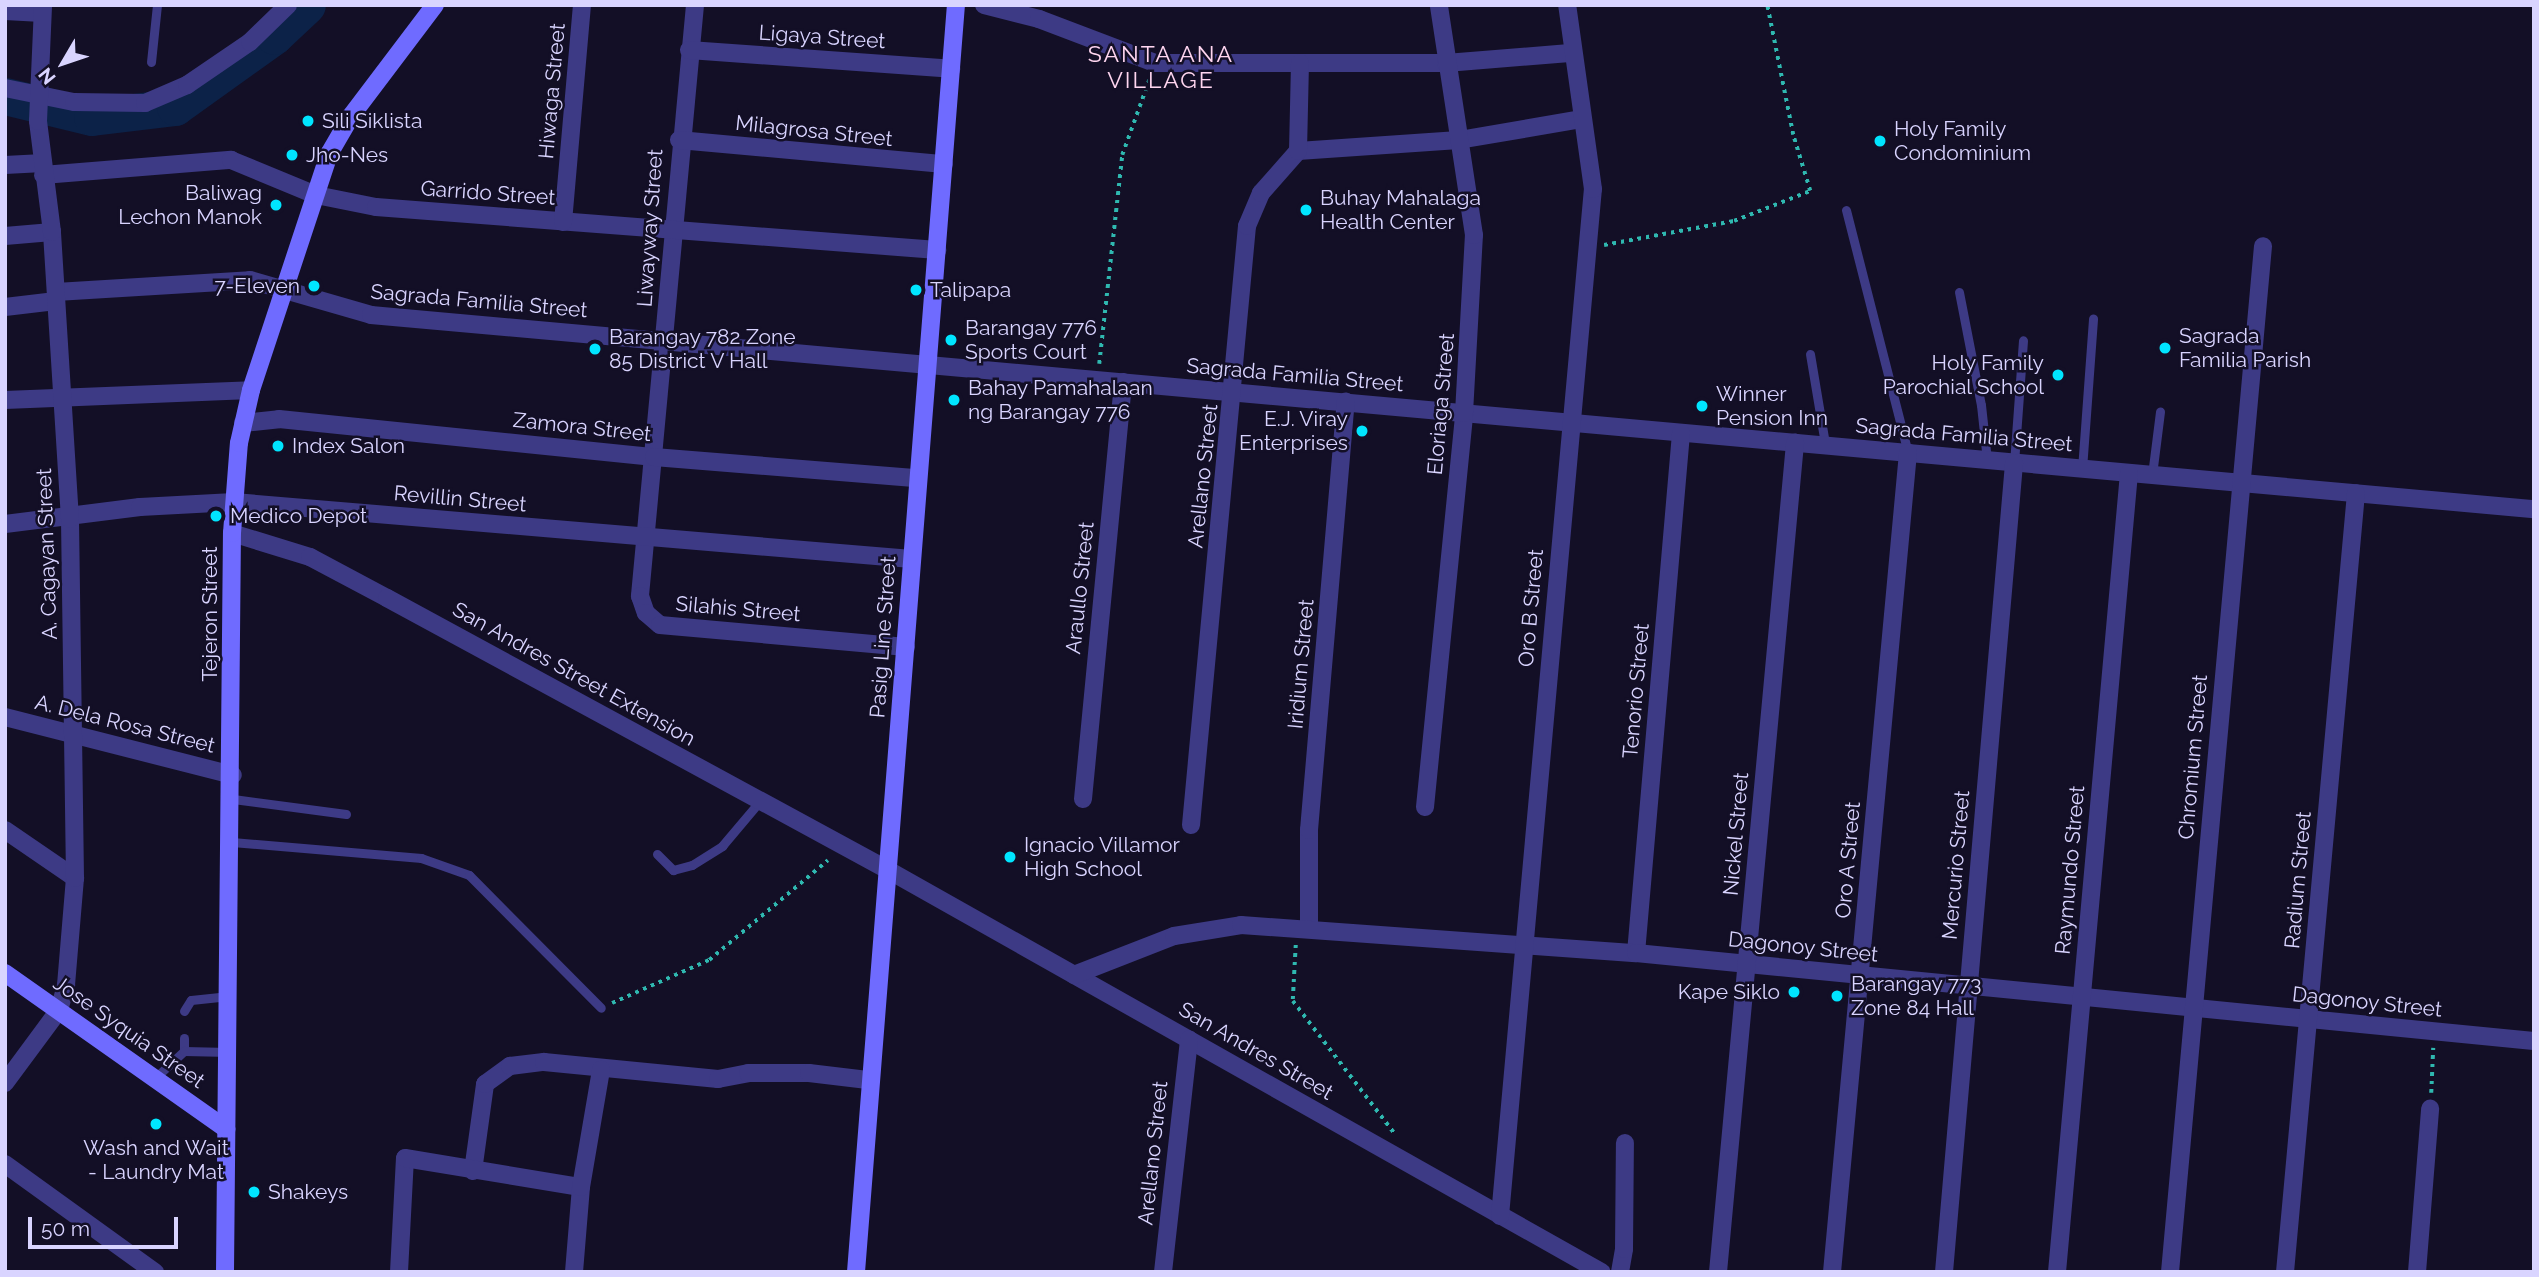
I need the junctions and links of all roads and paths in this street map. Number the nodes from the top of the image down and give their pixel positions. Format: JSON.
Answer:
{"nodes":[{"id":1,"x":157,"y":5,"type":"edge"},
{"id":2,"x":288,"y":5,"type":"edge"},
{"id":3,"x":435,"y":5,"type":"edge"},
{"id":4,"x":582,"y":5,"type":"edge"},
{"id":5,"x":695,"y":5,"type":"edge"},
{"id":6,"x":956,"y":5,"type":"edge"},
{"id":7,"x":984,"y":5,"type":"edge"},
{"id":8,"x":1439,"y":5,"type":"edge"},
{"id":9,"x":1567,"y":5,"type":"edge"},
{"id":10,"x":1767,"y":5,"type":"edge"},
{"id":11,"x":42,"y":9,"type":"edge"},
{"id":12,"x":5,"y":11,"type":"edge"},
{"id":13,"x":690,"y":50,"type":"junction"},
{"id":14,"x":1570,"y":53,"type":"junction"},
{"id":15,"x":151,"y":62,"type":"dead end"},
{"id":16,"x":1156,"y":63,"type":"junction"},
{"id":17,"x":1300,"y":63,"type":"junction"},
{"id":18,"x":1446,"y":63,"type":"junction"},
{"id":19,"x":951,"y":69,"type":"junction"},
{"id":20,"x":5,"y":88,"type":"edge"},
{"id":21,"x":39,"y":96,"type":"junction"},
{"id":22,"x":1582,"y":119,"type":"junction"},
{"id":23,"x":679,"y":140,"type":"junction"},
{"id":24,"x":1459,"y":140,"type":"junction"},
{"id":25,"x":1297,"y":151,"type":"junction"},
{"id":26,"x":944,"y":164,"type":"junction"},
{"id":27,"x":5,"y":165,"type":"edge"},
{"id":28,"x":43,"y":169,"type":"junction"},
{"id":29,"x":316,"y":195,"type":"junction"},
{"id":30,"x":1846,"y":210,"type":"dead end"},
{"id":31,"x":564,"y":222,"type":"junction"},
{"id":32,"x":674,"y":228,"type":"junction"},
{"id":33,"x":52,"y":232,"type":"junction"},
{"id":34,"x":5,"y":236,"type":"edge"},
{"id":35,"x":2263,"y":246,"type":"dead end"},
{"id":36,"x":1588,"y":247,"type":"junction"},
{"id":37,"x":937,"y":250,"type":"junction"},
{"id":38,"x":1959,"y":292,"type":"dead end"},
{"id":39,"x":286,"y":294,"type":"junction"},
{"id":40,"x":56,"y":297,"type":"junction"},
{"id":41,"x":5,"y":307,"type":"edge"},
{"id":42,"x":2093,"y":318,"type":"dead end"},
{"id":43,"x":664,"y":340,"type":"junction"},
{"id":44,"x":2023,"y":340,"type":"dead end"},
{"id":45,"x":1810,"y":354,"type":"dead end"},
{"id":46,"x":929,"y":365,"type":"junction"},
{"id":47,"x":1097,"y":380,"type":"junction"},
{"id":48,"x":1123,"y":382,"type":"junction"},
{"id":49,"x":251,"y":390,"type":"junction"},
{"id":50,"x":1234,"y":392,"type":"junction"},
{"id":51,"x":62,"y":395,"type":"junction"},
{"id":52,"x":5,"y":400,"type":"edge"},
{"id":53,"x":1346,"y":402,"type":"junction"},
{"id":54,"x":2160,"y":412,"type":"dead end"},
{"id":55,"x":1464,"y":413,"type":"junction"},
{"id":56,"x":243,"y":423,"type":"junction"},
{"id":57,"x":1570,"y":423,"type":"junction"},
{"id":58,"x":1681,"y":433,"type":"junction"},
{"id":59,"x":1795,"y":443,"type":"junction"},
{"id":60,"x":1825,"y":444,"type":"junction"},
{"id":61,"x":1908,"y":453,"type":"junction"},
{"id":62,"x":654,"y":457,"type":"junction"},
{"id":63,"x":1987,"y":460,"type":"junction"},
{"id":64,"x":2014,"y":463,"type":"junction"},
{"id":65,"x":2081,"y":469,"type":"junction"},
{"id":66,"x":2129,"y":473,"type":"junction"},
{"id":67,"x":2152,"y":475,"type":"junction"},
{"id":68,"x":917,"y":478,"type":"junction"},
{"id":69,"x":2242,"y":483,"type":"junction"},
{"id":70,"x":2356,"y":493,"type":"junction"},
{"id":71,"x":234,"y":502,"type":"junction"},
{"id":72,"x":2534,"y":509,"type":"edge"},
{"id":73,"x":70,"y":519,"type":"junction"},
{"id":74,"x":5,"y":524,"type":"edge"},
{"id":75,"x":232,"y":533,"type":"junction"},
{"id":76,"x":646,"y":538,"type":"junction"},
{"id":77,"x":912,"y":559,"type":"junction"},
{"id":78,"x":906,"y":647,"type":"junction"},
{"id":79,"x":5,"y":718,"type":"edge"},
{"id":80,"x":75,"y":736,"type":"junction"},
{"id":81,"x":233,"y":775,"type":"junction"},
{"id":82,"x":233,"y":799,"type":"junction"},
{"id":83,"x":1083,"y":799,"type":"dead end"},
{"id":84,"x":760,"y":801,"type":"junction"},
{"id":85,"x":1425,"y":807,"type":"dead end"},
{"id":86,"x":346,"y":814,"type":"dead end"},
{"id":87,"x":1191,"y":825,"type":"dead end"},
{"id":88,"x":5,"y":830,"type":"edge"},
{"id":89,"x":232,"y":842,"type":"junction"},
{"id":90,"x":844,"y":846,"type":"junction"},
{"id":91,"x":657,"y":854,"type":"dead end"},
{"id":92,"x":888,"y":870,"type":"junction"},
{"id":93,"x":75,"y":878,"type":"junction"},
{"id":94,"x":1303,"y":929,"type":"junction"},
{"id":95,"x":1526,"y":944,"type":"junction"},
{"id":96,"x":1636,"y":953,"type":"junction"},
{"id":97,"x":1747,"y":964,"type":"junction"},
{"id":98,"x":5,"y":973,"type":"edge"},
{"id":99,"x":1074,"y":975,"type":"junction"},
{"id":100,"x":1860,"y":975,"type":"junction"},
{"id":101,"x":1969,"y":986,"type":"junction"},
{"id":102,"x":229,"y":996,"type":"junction"},
{"id":103,"x":2082,"y":997,"type":"junction"},
{"id":104,"x":601,"y":1008,"type":"joint"},
{"id":105,"x":2192,"y":1008,"type":"junction"},
{"id":106,"x":58,"y":1010,"type":"junction"},
{"id":107,"x":184,"y":1011,"type":"dead end"},
{"id":108,"x":2308,"y":1019,"type":"junction"},
{"id":109,"x":184,"y":1038,"type":"dead end"},
{"id":110,"x":1189,"y":1039,"type":"junction"},
{"id":111,"x":2534,"y":1041,"type":"edge"},
{"id":112,"x":2434,"y":1044,"type":"dead end"},
{"id":113,"x":184,"y":1051,"type":"junction"},
{"id":114,"x":229,"y":1052,"type":"junction"},
{"id":115,"x":601,"y":1070,"type":"junction"},
{"id":116,"x":155,"y":1078,"type":"junction"},
{"id":117,"x":868,"y":1080,"type":"junction"},
{"id":118,"x":5,"y":1083,"type":"edge"},
{"id":119,"x":2430,"y":1109,"type":"joint"},
{"id":120,"x":226,"y":1129,"type":"junction"},
{"id":121,"x":1625,"y":1143,"type":"dead end"},
{"id":122,"x":1404,"y":1162,"type":"junction"},
{"id":123,"x":5,"y":1164,"type":"edge"},
{"id":124,"x":473,"y":1171,"type":"junction"},
{"id":125,"x":581,"y":1187,"type":"junction"},
{"id":126,"x":1500,"y":1216,"type":"junction"},
{"id":127,"x":155,"y":1272,"type":"edge"},
{"id":128,"x":225,"y":1272,"type":"edge"},
{"id":129,"x":399,"y":1272,"type":"edge"},
{"id":130,"x":574,"y":1272,"type":"edge"},
{"id":131,"x":856,"y":1272,"type":"edge"},
{"id":132,"x":1163,"y":1272,"type":"edge"},
{"id":133,"x":1601,"y":1272,"type":"edge"},
{"id":134,"x":1620,"y":1272,"type":"edge"},
{"id":135,"x":1718,"y":1272,"type":"edge"},
{"id":136,"x":1832,"y":1272,"type":"edge"},
{"id":137,"x":1944,"y":1272,"type":"edge"},
{"id":138,"x":2057,"y":1272,"type":"edge"},
{"id":139,"x":2170,"y":1272,"type":"edge"},
{"id":140,"x":2285,"y":1272,"type":"edge"},
{"id":141,"x":2417,"y":1272,"type":"edge"}],
"edges":[{"from":1,"to":15,"type":"lane"},
{"from":2,"to":21,"type":"street"},
{"from":3,"to":29,"type":"main road","name":"Tejeron Street"},
{"from":4,"to":31,"type":"street","name":"Hiwaga Street"},
{"from":5,"to":13,"type":"street","name":"Liwayway Street"},
{"from":6,"to":19,"type":"main road","name":"Pasig Line Street"},
{"from":7,"to":16,"type":"street"},
{"from":8,"to":18,"type":"street","name":"Eloriaga Street"},
{"from":9,"to":14,"type":"street","name":"Oro B Street"},
{"from":10,"to":36,"type":"path"},
{"from":11,"to":12,"type":"street"},
{"from":11,"to":21,"type":"street","name":"A. Cagayan Street"},
{"from":13,"to":19,"type":"street","name":"Ligaya Street"},
{"from":13,"to":23,"type":"street","name":"Liwayway Street"},
{"from":14,"to":18,"type":"street"},
{"from":14,"to":22,"type":"street","name":"Oro B Street"},
{"from":16,"to":17,"type":"street"},
{"from":16,"to":47,"type":"path"},
{"from":17,"to":18,"type":"street"},
{"from":17,"to":25,"type":"street"},
{"from":18,"to":24,"type":"street","name":"Eloriaga Street"},
{"from":19,"to":26,"type":"main road","name":"Pasig Line Street"},
{"from":20,"to":21,"type":"street"},
{"from":21,"to":28,"type":"street","name":"A. Cagayan Street"},
{"from":22,"to":24,"type":"street"},
{"from":22,"to":36,"type":"street","name":"Oro B Street"},
{"from":23,"to":26,"type":"street","name":"Milagrosa Street"},
{"from":23,"to":32,"type":"street","name":"Liwayway Street"},
{"from":24,"to":25,"type":"street"},
{"from":24,"to":55,"type":"street","name":"Eloriaga Street"},
{"from":25,"to":50,"type":"street","name":"Arellano Street"},
{"from":26,"to":37,"type":"main road","name":"Pasig Line Street"},
{"from":27,"to":28,"type":"street","name":"Garrido Street"},
{"from":28,"to":29,"type":"street","name":"Garrido Street"},
{"from":28,"to":33,"type":"street","name":"A. Cagayan Street"},
{"from":29,"to":31,"type":"street","name":"Garrido Street"},
{"from":29,"to":39,"type":"main road","name":"Tejeron Street"},
{"from":30,"to":61,"type":"lane"},
{"from":31,"to":32,"type":"street","name":"Garrido Street"},
{"from":32,"to":37,"type":"street","name":"Garrido Street"},
{"from":32,"to":43,"type":"street","name":"Liwayway Street"},
{"from":33,"to":34,"type":"street"},
{"from":33,"to":40,"type":"street","name":"A. Cagayan Street"},
{"from":35,"to":69,"type":"street","name":"Chromium Street"},
{"from":36,"to":57,"type":"street","name":"Oro B Street"},
{"from":37,"to":46,"type":"main road","name":"Pasig Line Street"},
{"from":38,"to":63,"type":"lane"},
{"from":39,"to":40,"type":"street","name":"Sagrada Familia Street"},
{"from":39,"to":43,"type":"street","name":"Sagrada Familia Street"},
{"from":39,"to":49,"type":"main road","name":"Tejeron Street"},
{"from":40,"to":41,"type":"street","name":"Sagrada Familia Street"},
{"from":40,"to":51,"type":"street","name":"A. Cagayan Street"},
{"from":42,"to":65,"type":"lane"},
{"from":43,"to":46,"type":"street","name":"Sagrada Familia Street"},
{"from":43,"to":62,"type":"street","name":"Liwayway Street"},
{"from":44,"to":64,"type":"lane"},
{"from":45,"to":60,"type":"lane"},
{"from":46,"to":47,"type":"street","name":"Sagrada Familia Street"},
{"from":46,"to":68,"type":"main road","name":"Pasig Line Street"},
{"from":47,"to":48,"type":"street","name":"Sagrada Familia Street"},
{"from":48,"to":50,"type":"street","name":"Sagrada Familia Street"},
{"from":48,"to":83,"type":"street","name":"Araullo Street"},
{"from":49,"to":51,"type":"street"},
{"from":49,"to":56,"type":"main road","name":"Tejeron Street"},
{"from":50,"to":53,"type":"street","name":"Sagrada Familia Street"},
{"from":50,"to":87,"type":"street","name":"Arellano Street"},
{"from":51,"to":52,"type":"street"},
{"from":51,"to":73,"type":"street","name":"A. Cagayan Street"},
{"from":53,"to":55,"type":"street","name":"Sagrada Familia Street"},
{"from":53,"to":94,"type":"street","name":"Iridium Street"},
{"from":54,"to":67,"type":"lane"},
{"from":55,"to":57,"type":"street","name":"Sagrada Familia Street"},
{"from":55,"to":85,"type":"street","name":"Eloriaga Street"},
{"from":56,"to":62,"type":"street","name":"Zamora Street"},
{"from":56,"to":71,"type":"main road","name":"Tejeron Street"},
{"from":57,"to":58,"type":"street","name":"Sagrada Familia Street"},
{"from":57,"to":95,"type":"street","name":"Oro B Street"},
{"from":58,"to":59,"type":"street","name":"Sagrada Familia Street"},
{"from":58,"to":96,"type":"street","name":"Tenorio Street"},
{"from":59,"to":60,"type":"street","name":"Sagrada Familia Street"},
{"from":59,"to":97,"type":"street","name":"Nickel Street"},
{"from":60,"to":61,"type":"street","name":"Sagrada Familia Street"},
{"from":61,"to":63,"type":"street","name":"Sagrada Familia Street"},
{"from":61,"to":100,"type":"street","name":"Oro A Street"},
{"from":62,"to":68,"type":"street","name":"Zamora Street"},
{"from":62,"to":76,"type":"street","name":"Liwayway Street"},
{"from":63,"to":64,"type":"street","name":"Sagrada Familia Street"},
{"from":64,"to":65,"type":"street","name":"Sagrada Familia Street"},
{"from":64,"to":101,"type":"street","name":"Mercurio Street"},
{"from":65,"to":66,"type":"street","name":"Sagrada Familia Street"},
{"from":66,"to":67,"type":"street","name":"Sagrada Familia Street"},
{"from":66,"to":103,"type":"street","name":"Raymundo Street"},
{"from":67,"to":69,"type":"street","name":"Sagrada Familia Street"},
{"from":68,"to":77,"type":"main road","name":"Pasig Line Street"},
{"from":69,"to":70,"type":"street","name":"Sagrada Familia Street"},
{"from":69,"to":105,"type":"street","name":"Chromium Street"},
{"from":70,"to":72,"type":"street","name":"Sagrada Familia Street"},
{"from":70,"to":108,"type":"street","name":"Radium Street"},
{"from":71,"to":73,"type":"street","name":"Revillin Street"},
{"from":71,"to":75,"type":"main road","name":"Tejeron Street"},
{"from":71,"to":76,"type":"street","name":"Revillin Street"},
{"from":73,"to":74,"type":"street","name":"Revillin Street"},
{"from":73,"to":80,"type":"street","name":"A. Cagayan Street"},
{"from":75,"to":81,"type":"main road","name":"Tejeron Street"},
{"from":75,"to":84,"type":"street","name":"San Andres Street Extension"},
{"from":76,"to":77,"type":"street","name":"Revillin Street"},
{"from":76,"to":78,"type":"street","name":"Silahis Street"},
{"from":77,"to":78,"type":"main road","name":"Pasig Line Street"},
{"from":78,"to":92,"type":"main road","name":"Pasig Line Street"},
{"from":79,"to":80,"type":"street","name":"A. Dela Rosa Street"},
{"from":80,"to":81,"type":"street","name":"A. Dela Rosa Street"},
{"from":80,"to":93,"type":"street","name":"A. Cagayan Street"},
{"from":81,"to":82,"type":"main road","name":"Tejeron Street"},
{"from":82,"to":86,"type":"lane"},
{"from":82,"to":89,"type":"main road","name":"Tejeron Street"},
{"from":84,"to":90,"type":"street","name":"San Andres Street Extension"},
{"from":84,"to":91,"type":"lane"},
{"from":88,"to":93,"type":"street"},
{"from":89,"to":102,"type":"main road","name":"Tejeron Street"},
{"from":89,"to":104,"type":"lane"},
{"from":90,"to":92,"type":"street","name":"San Andres Street Extension"},
{"from":90,"to":104,"type":"path"},
{"from":92,"to":99,"type":"street","name":"San Andres Street"},
{"from":92,"to":117,"type":"main road","name":"Pasig Line Street"},
{"from":93,"to":106,"type":"street","name":"A. Cagayan Street"},
{"from":94,"to":95,"type":"street","name":"Dagonoy Street"},
{"from":94,"to":99,"type":"street","name":"Dagonoy Street"},
{"from":94,"to":122,"type":"path"},
{"from":95,"to":96,"type":"street","name":"Dagonoy Street"},
{"from":95,"to":126,"type":"street","name":"Oro B Street"},
{"from":96,"to":97,"type":"street","name":"Dagonoy Street"},
{"from":97,"to":100,"type":"street","name":"Dagonoy Street"},
{"from":97,"to":135,"type":"street","name":"Nickel Street"},
{"from":98,"to":106,"type":"main road","name":"Jose Syquia Street"},
{"from":99,"to":110,"type":"street","name":"San Andres Street"},
{"from":100,"to":101,"type":"street","name":"Dagonoy Street"},
{"from":100,"to":136,"type":"street","name":"Oro A Street"},
{"from":101,"to":103,"type":"street","name":"Dagonoy Street"},
{"from":101,"to":137,"type":"street","name":"Mercurio Street"},
{"from":102,"to":107,"type":"lane"},
{"from":102,"to":114,"type":"main road","name":"Tejeron Street"},
{"from":103,"to":105,"type":"street","name":"Dagonoy Street"},
{"from":103,"to":138,"type":"street","name":"Raymundo Street"},
{"from":105,"to":108,"type":"street","name":"Dagonoy Street"},
{"from":105,"to":139,"type":"street","name":"Chromium Street"},
{"from":106,"to":116,"type":"main road","name":"Jose Syquia Street"},
{"from":106,"to":118,"type":"street","name":"A. Cagayan Street"},
{"from":108,"to":111,"type":"street","name":"Dagonoy Street"},
{"from":108,"to":140,"type":"street","name":"Radium Street"},
{"from":109,"to":113,"type":"lane"},
{"from":110,"to":122,"type":"street","name":"San Andres Street"},
{"from":110,"to":132,"type":"street","name":"Arellano Street"},
{"from":112,"to":119,"type":"path"},
{"from":113,"to":114,"type":"lane"},
{"from":113,"to":116,"type":"lane"},
{"from":114,"to":120,"type":"main road","name":"Tejeron Street"},
{"from":115,"to":117,"type":"street"},
{"from":115,"to":124,"type":"street"},
{"from":115,"to":125,"type":"street"},
{"from":116,"to":120,"type":"main road","name":"Jose Syquia Street"},
{"from":117,"to":131,"type":"main road","name":"Pasig Line Street"},
{"from":119,"to":141,"type":"street"},
{"from":120,"to":128,"type":"main road","name":"Tejeron Street"},
{"from":121,"to":134,"type":"street"},
{"from":122,"to":126,"type":"street","name":"San Andres Street"},
{"from":123,"to":127,"type":"street"},
{"from":124,"to":125,"type":"street"},
{"from":124,"to":129,"type":"street"},
{"from":125,"to":130,"type":"street"},
{"from":126,"to":133,"type":"street","name":"San Andres Street"}]}
